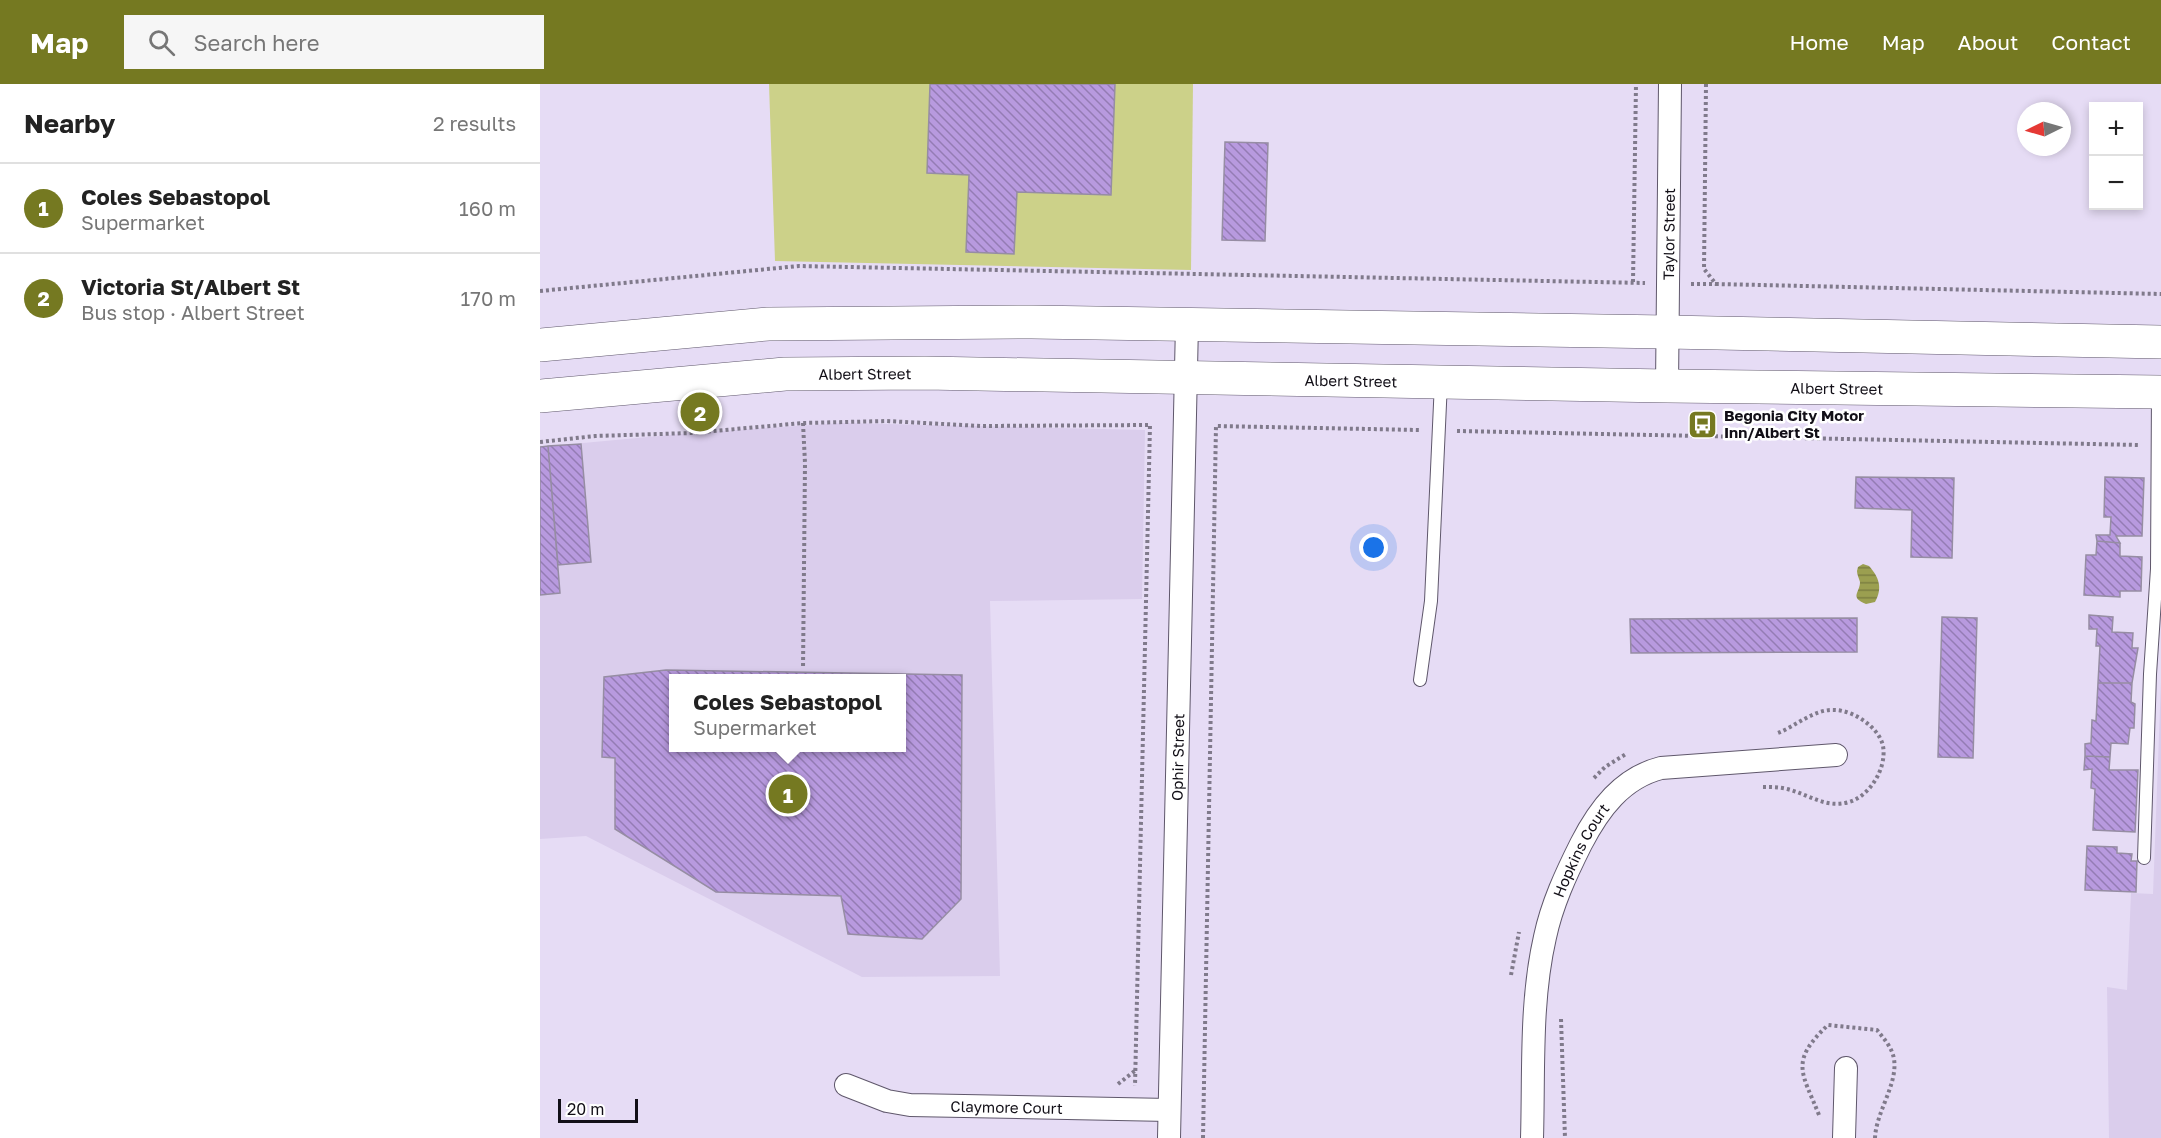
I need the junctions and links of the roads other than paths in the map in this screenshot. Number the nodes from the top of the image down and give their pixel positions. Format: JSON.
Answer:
{"nodes":[{"id":1,"x":1670,"y":84,"type":"edge"},
{"id":2,"x":1187,"y":324,"type":"junction"},
{"id":3,"x":1667,"y":332,"type":"junction"},
{"id":4,"x":2161,"y":342,"type":"edge"},
{"id":5,"x":540,"y":345,"type":"edge"},
{"id":6,"x":1185,"y":376,"type":"junction"},
{"id":7,"x":1441,"y":382,"type":"junction"},
{"id":8,"x":1667,"y":386,"type":"junction"},
{"id":9,"x":2160,"y":392,"type":"edge"},
{"id":10,"x":540,"y":396,"type":"edge"},
{"id":11,"x":1420,"y":680,"type":"dead end"},
{"id":12,"x":1836,"y":755,"type":"dead end"},
{"id":13,"x":2144,"y":858,"type":"dead end"},
{"id":14,"x":1846,"y":1068,"type":"dead end"},
{"id":15,"x":846,"y":1085,"type":"dead end"},
{"id":16,"x":1169,"y":1110,"type":"junction"},
{"id":17,"x":1169,"y":1138,"type":"edge"},
{"id":18,"x":1532,"y":1138,"type":"edge"},
{"id":19,"x":1844,"y":1138,"type":"edge"}],
"edges":[{"from":1,"to":3,"type":"street","name":"Taylor Street"},
{"from":2,"to":3,"type":"highway"},
{"from":2,"to":5,"type":"highway"},
{"from":2,"to":6,"type":"street","name":"Ophir Street"},
{"from":3,"to":4,"type":"highway"},
{"from":3,"to":8,"type":"street","name":"Taylor Street"},
{"from":6,"to":7,"type":"highway","name":"Albert Street"},
{"from":6,"to":10,"type":"highway","name":"Albert Street"},
{"from":6,"to":16,"type":"street","name":"Ophir Street"},
{"from":7,"to":8,"type":"highway","name":"Albert Street"},
{"from":7,"to":11,"type":"lane"},
{"from":8,"to":9,"type":"highway","name":"Albert Street"},
{"from":9,"to":13,"type":"lane"},
{"from":12,"to":18,"type":"street","name":"Hopkins Court"},
{"from":14,"to":19,"type":"street"},
{"from":15,"to":16,"type":"street","name":"Claymore Court"},
{"from":16,"to":17,"type":"street","name":"Ophir Street"}]}
